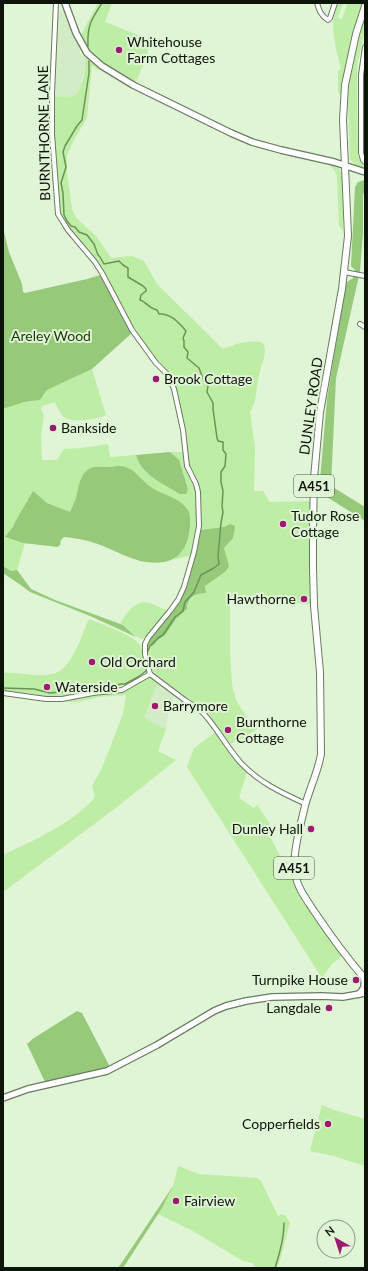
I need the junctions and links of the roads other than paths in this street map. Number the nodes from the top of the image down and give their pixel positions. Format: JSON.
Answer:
{"nodes":[{"id":1,"x":56,"y":3,"type":"edge"},
{"id":2,"x":65,"y":3,"type":"edge"},
{"id":3,"x":317,"y":3,"type":"edge"},
{"id":4,"x":335,"y":3,"type":"edge"},
{"id":5,"x":365,"y":6,"type":"edge"},
{"id":6,"x":365,"y":47,"type":"edge"},
{"id":7,"x":363,"y":75,"type":"edge"},
{"id":8,"x":365,"y":162,"type":"edge"},
{"id":9,"x":345,"y":166,"type":"junction"},
{"id":10,"x":365,"y":172,"type":"edge"},
{"id":11,"x":344,"y":272,"type":"junction"},
{"id":12,"x":365,"y":276,"type":"edge"},
{"id":13,"x":360,"y":324,"type":"dead end"},
{"id":14,"x":365,"y":327,"type":"edge"},
{"id":15,"x":150,"y":674,"type":"junction"},
{"id":16,"x":3,"y":693,"type":"edge"},
{"id":17,"x":306,"y":804,"type":"junction"},
{"id":18,"x":365,"y":979,"type":"edge"},
{"id":19,"x":365,"y":993,"type":"edge"},
{"id":20,"x":359,"y":994,"type":"junction"},
{"id":21,"x":3,"y":1098,"type":"edge"}],
"edges":[{"from":1,"to":15,"type":"street","name":"BURNTHORNE LANE"},
{"from":2,"to":9,"type":"street"},
{"from":3,"to":4,"type":"street"},
{"from":5,"to":9,"type":"main road","name":"DUNLEY ROAD","number":"A451"},
{"from":6,"to":7,"type":"street"},
{"from":7,"to":8,"type":"street"},
{"from":9,"to":10,"type":"street"},
{"from":9,"to":11,"type":"main road","name":"DUNLEY ROAD","number":"A451"},
{"from":11,"to":12,"type":"street"},
{"from":11,"to":17,"type":"main road","name":"DUNLEY ROAD","number":"A451"},
{"from":13,"to":14,"type":"street"},
{"from":15,"to":16,"type":"street"},
{"from":15,"to":17,"type":"street"},
{"from":17,"to":18,"type":"main road","name":"DUNLEY ROAD","number":"A451"},
{"from":18,"to":20,"type":"street"},
{"from":19,"to":20,"type":"street"},
{"from":20,"to":21,"type":"street"}]}
